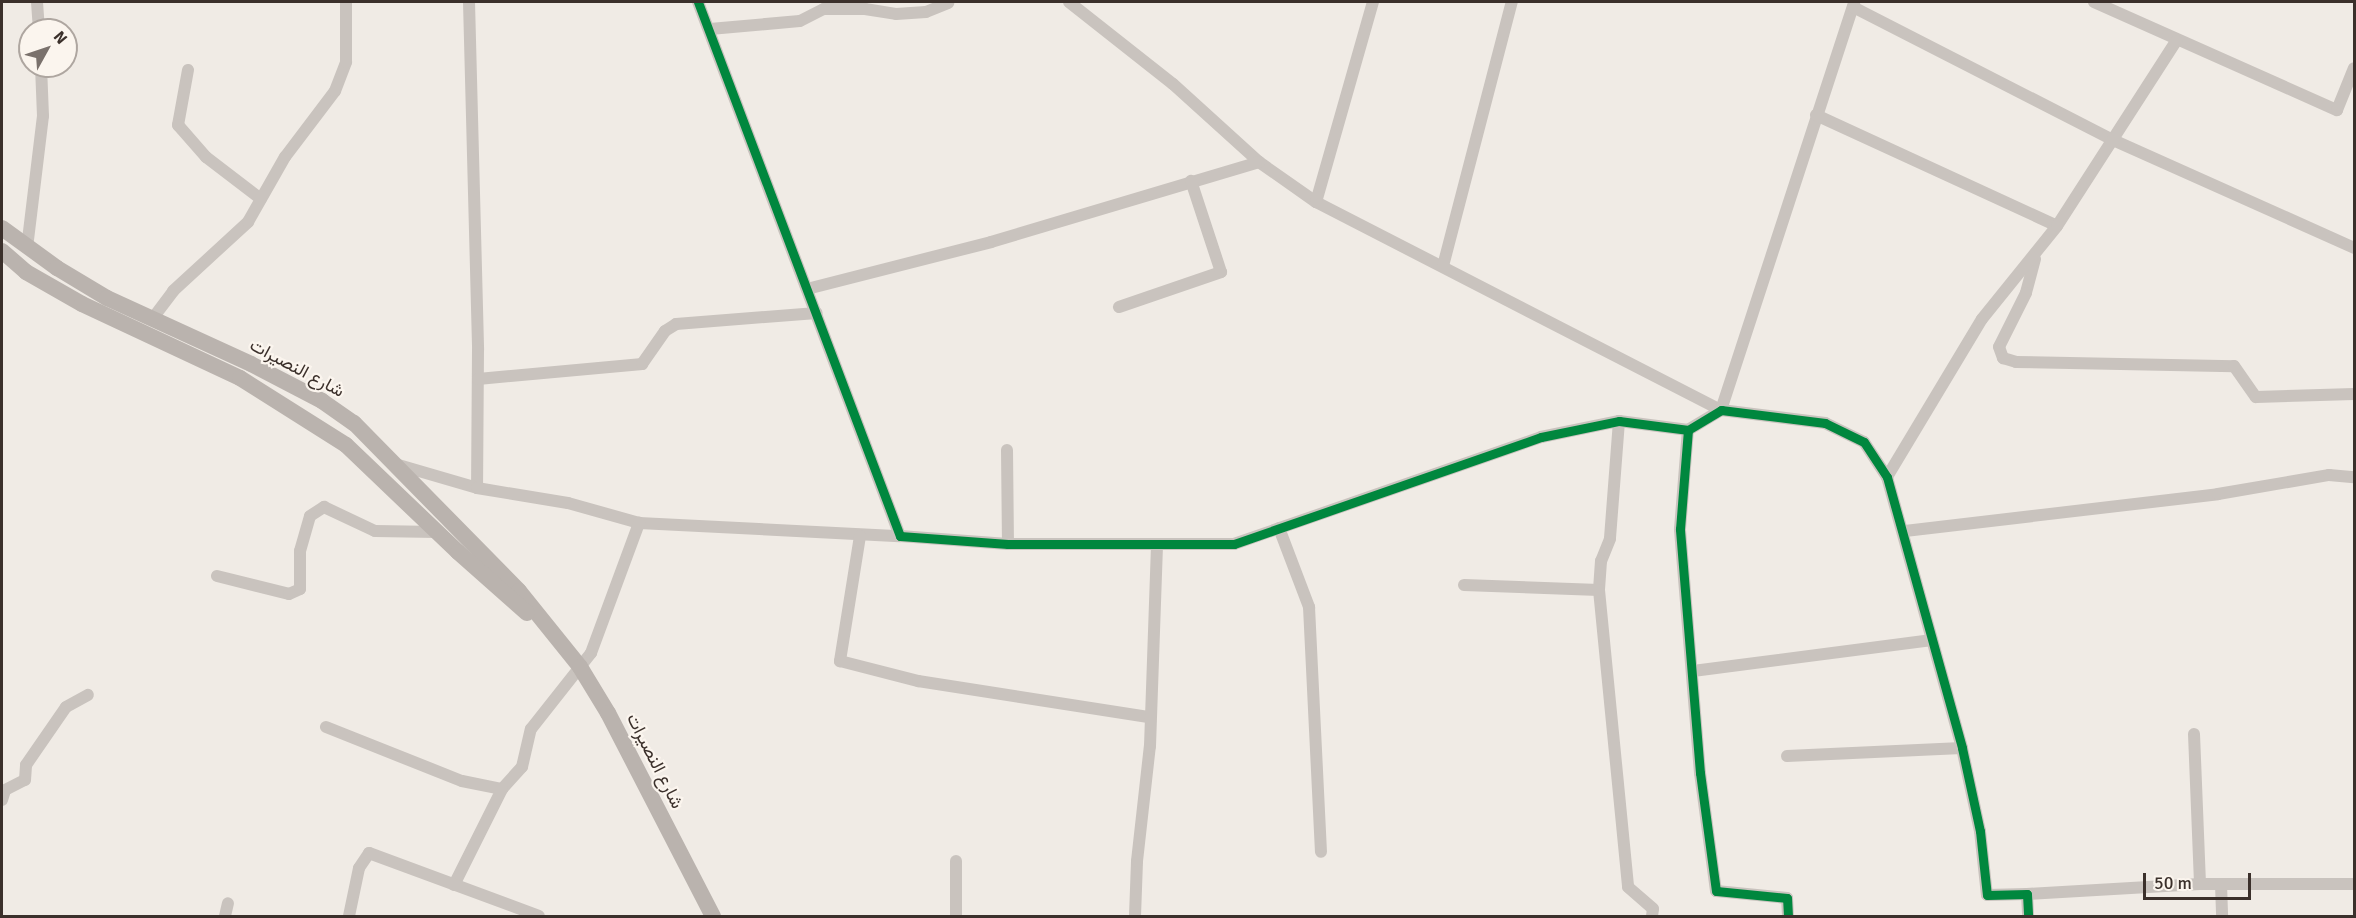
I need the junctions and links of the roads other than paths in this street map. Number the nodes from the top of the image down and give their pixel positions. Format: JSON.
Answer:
{"nodes":[{"id":1,"x":36,"y":2,"type":"edge"},
{"id":2,"x":346,"y":2,"type":"edge"},
{"id":3,"x":469,"y":2,"type":"edge"},
{"id":4,"x":698,"y":2,"type":"edge"},
{"id":5,"x":1069,"y":2,"type":"edge"},
{"id":6,"x":1373,"y":2,"type":"edge"},
{"id":7,"x":1512,"y":2,"type":"edge"},
{"id":8,"x":2094,"y":2,"type":"edge"},
{"id":9,"x":948,"y":3,"type":"dead end"},
{"id":10,"x":1853,"y":4,"type":"edge"},
{"id":11,"x":38,"y":18,"type":"edge"},
{"id":12,"x":710,"y":29,"type":"junction"},
{"id":13,"x":2176,"y":41,"type":"junction"},
{"id":14,"x":2355,"y":69,"type":"edge"},
{"id":15,"x":188,"y":70,"type":"dead end"},
{"id":16,"x":41,"y":78,"type":"edge"},
{"id":17,"x":2350,"y":94,"type":"edge"},
{"id":18,"x":1816,"y":115,"type":"junction"},
{"id":19,"x":2113,"y":140,"type":"junction"},
{"id":20,"x":1258,"y":162,"type":"junction"},
{"id":21,"x":1191,"y":181,"type":"junction"},
{"id":22,"x":261,"y":199,"type":"junction"},
{"id":23,"x":1316,"y":202,"type":"junction"},
{"id":24,"x":2057,"y":226,"type":"junction"},
{"id":25,"x":2,"y":228,"type":"edge"},
{"id":26,"x":27,"y":248,"type":"junction"},
{"id":27,"x":2355,"y":248,"type":"edge"},
{"id":28,"x":2,"y":251,"type":"edge"},
{"id":29,"x":2037,"y":253,"type":"junction"},
{"id":30,"x":1443,"y":266,"type":"junction"},
{"id":31,"x":807,"y":289,"type":"junction"},
{"id":32,"x":1119,"y":307,"type":"dead end"},
{"id":33,"x":817,"y":313,"type":"junction"},
{"id":34,"x":153,"y":318,"type":"junction"},
{"id":35,"x":478,"y":379,"type":"junction"},
{"id":36,"x":2355,"y":394,"type":"edge"},
{"id":37,"x":1720,"y":410,"type":"junction"},
{"id":38,"x":1619,"y":421,"type":"junction"},
{"id":39,"x":1688,"y":430,"type":"junction"},
{"id":40,"x":1007,"y":450,"type":"dead end"},
{"id":41,"x":395,"y":464,"type":"junction"},
{"id":42,"x":1887,"y":477,"type":"junction"},
{"id":43,"x":2355,"y":477,"type":"edge"},
{"id":44,"x":477,"y":488,"type":"junction"},
{"id":45,"x":639,"y":523,"type":"junction"},
{"id":46,"x":1279,"y":528,"type":"junction"},
{"id":47,"x":1905,"y":531,"type":"junction"},
{"id":48,"x":437,"y":532,"type":"junction"},
{"id":49,"x":860,"y":536,"type":"junction"},
{"id":50,"x":900,"y":536,"type":"junction"},
{"id":51,"x":1008,"y":544,"type":"junction"},
{"id":52,"x":1156,"y":546,"type":"junction"},
{"id":53,"x":217,"y":576,"type":"dead end"},
{"id":54,"x":1464,"y":585,"type":"dead end"},
{"id":55,"x":1599,"y":590,"type":"junction"},
{"id":56,"x":551,"y":631,"type":"junction"},
{"id":57,"x":1932,"y":640,"type":"junction"},
{"id":58,"x":580,"y":666,"type":"junction"},
{"id":59,"x":1693,"y":671,"type":"junction"},
{"id":60,"x":88,"y":695,"type":"dead end"},
{"id":61,"x":1148,"y":717,"type":"junction"},
{"id":62,"x":326,"y":727,"type":"dead end"},
{"id":63,"x":2194,"y":734,"type":"dead end"},
{"id":64,"x":1962,"y":748,"type":"junction"},
{"id":65,"x":1787,"y":756,"type":"dead end"},
{"id":66,"x":502,"y":789,"type":"junction"},
{"id":67,"x":2,"y":800,"type":"edge"},
{"id":68,"x":1321,"y":852,"type":"dead end"},
{"id":69,"x":956,"y":861,"type":"dead end"},
{"id":70,"x":2200,"y":884,"type":"junction"},
{"id":71,"x":2221,"y":884,"type":"junction"},
{"id":72,"x":2355,"y":884,"type":"edge"},
{"id":73,"x":454,"y":885,"type":"junction"},
{"id":74,"x":2027,"y":894,"type":"junction"},
{"id":75,"x":228,"y":903,"type":"dead end"},
{"id":76,"x":225,"y":916,"type":"edge"},
{"id":77,"x":349,"y":916,"type":"edge"},
{"id":78,"x":539,"y":916,"type":"edge"},
{"id":79,"x":713,"y":916,"type":"edge"},
{"id":80,"x":956,"y":916,"type":"edge"},
{"id":81,"x":1135,"y":916,"type":"edge"},
{"id":82,"x":1652,"y":916,"type":"edge"},
{"id":83,"x":1788,"y":916,"type":"edge"},
{"id":84,"x":2028,"y":916,"type":"edge"},
{"id":85,"x":2222,"y":916,"type":"edge"}],
"edges":[{"from":1,"to":11,"type":"street"},
{"from":2,"to":22,"type":"street"},
{"from":3,"to":35,"type":"street"},
{"from":4,"to":12,"type":"street"},
{"from":5,"to":20,"type":"street"},
{"from":6,"to":23,"type":"street"},
{"from":7,"to":30,"type":"street"},
{"from":8,"to":13,"type":"street"},
{"from":9,"to":12,"type":"street"},
{"from":10,"to":18,"type":"street"},
{"from":10,"to":19,"type":"street"},
{"from":12,"to":31,"type":"street"},
{"from":13,"to":17,"type":"street"},
{"from":13,"to":19,"type":"street"},
{"from":14,"to":17,"type":"street"},
{"from":15,"to":22,"type":"street"},
{"from":16,"to":26,"type":"street"},
{"from":18,"to":24,"type":"street"},
{"from":18,"to":37,"type":"street"},
{"from":19,"to":24,"type":"street"},
{"from":19,"to":27,"type":"street"},
{"from":20,"to":21,"type":"street"},
{"from":20,"to":23,"type":"street"},
{"from":21,"to":31,"type":"street"},
{"from":21,"to":32,"type":"street"},
{"from":22,"to":34,"type":"street"},
{"from":23,"to":30,"type":"street"},
{"from":24,"to":29,"type":"street"},
{"from":25,"to":26,"type":"main road","name":"شارع النصيرات"},
{"from":26,"to":34,"type":"main road","name":"شارع النصيرات"},
{"from":28,"to":48,"type":"main road","name":"شارع النصيرات"},
{"from":29,"to":36,"type":"street"},
{"from":29,"to":42,"type":"street"},
{"from":30,"to":37,"type":"street"},
{"from":31,"to":33,"type":"street"},
{"from":33,"to":35,"type":"street"},
{"from":33,"to":50,"type":"street"},
{"from":34,"to":41,"type":"main road","name":"شارع النصيرات"},
{"from":35,"to":44,"type":"street"},
{"from":37,"to":39,"type":"street"},
{"from":37,"to":42,"type":"street"},
{"from":38,"to":39,"type":"street"},
{"from":38,"to":46,"type":"street"},
{"from":38,"to":55,"type":"street"},
{"from":39,"to":59,"type":"street"},
{"from":40,"to":51,"type":"street"},
{"from":41,"to":44,"type":"street"},
{"from":41,"to":56,"type":"main road","name":"شارع النصيرات"},
{"from":42,"to":47,"type":"street"},
{"from":43,"to":47,"type":"street"},
{"from":44,"to":45,"type":"street"},
{"from":45,"to":49,"type":"street"},
{"from":45,"to":58,"type":"street"},
{"from":46,"to":52,"type":"street"},
{"from":46,"to":68,"type":"street"},
{"from":47,"to":57,"type":"street"},
{"from":48,"to":53,"type":"street"},
{"from":48,"to":56,"type":"main road","name":"شارع النصيرات"},
{"from":49,"to":50,"type":"street"},
{"from":49,"to":61,"type":"street"},
{"from":50,"to":51,"type":"street"},
{"from":51,"to":52,"type":"street"},
{"from":52,"to":61,"type":"street"},
{"from":54,"to":55,"type":"street"},
{"from":55,"to":82,"type":"street"},
{"from":56,"to":58,"type":"main road","name":"شارع النصيرات"},
{"from":57,"to":59,"type":"street"},
{"from":57,"to":64,"type":"street"},
{"from":58,"to":66,"type":"street"},
{"from":58,"to":79,"type":"main road","name":"شارع النصيرات"},
{"from":59,"to":83,"type":"street"},
{"from":60,"to":67,"type":"street"},
{"from":61,"to":81,"type":"street"},
{"from":62,"to":66,"type":"street"},
{"from":63,"to":70,"type":"street"},
{"from":64,"to":65,"type":"street"},
{"from":64,"to":74,"type":"street"},
{"from":66,"to":73,"type":"street"},
{"from":69,"to":80,"type":"street"},
{"from":70,"to":71,"type":"street"},
{"from":70,"to":74,"type":"street"},
{"from":71,"to":72,"type":"street"},
{"from":71,"to":85,"type":"street"},
{"from":73,"to":77,"type":"street"},
{"from":73,"to":78,"type":"street"},
{"from":74,"to":84,"type":"street"},
{"from":75,"to":76,"type":"street"}]}
